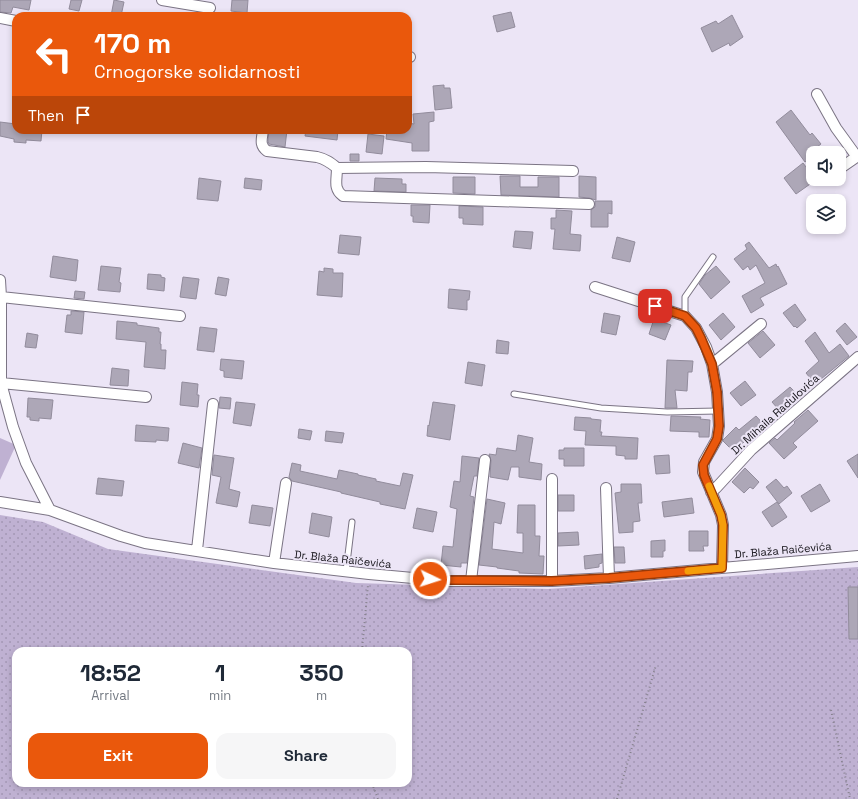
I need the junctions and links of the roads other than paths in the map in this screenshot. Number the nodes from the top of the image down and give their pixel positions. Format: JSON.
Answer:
{"nodes":[{"id":1,"x":162,"y":0,"type":"edge"},
{"id":2,"x":210,"y":8,"type":"dead end"},
{"id":3,"x":0,"y":18,"type":"edge"},
{"id":4,"x":12,"y":20,"type":"edge"},
{"id":5,"x":817,"y":94,"type":"dead end"},
{"id":6,"x":262,"y":134,"type":"edge"},
{"id":7,"x":858,"y":157,"type":"edge"},
{"id":8,"x":846,"y":165,"type":"edge"},
{"id":9,"x":337,"y":168,"type":"junction"},
{"id":10,"x":573,"y":171,"type":"dead end"},
{"id":11,"x":589,"y":204,"type":"dead end"},
{"id":12,"x":713,"y":258,"type":"dead end"},
{"id":13,"x":0,"y":280,"type":"edge"},
{"id":14,"x":595,"y":287,"type":"dead end"},
{"id":15,"x":1,"y":297,"type":"junction"},
{"id":16,"x":180,"y":316,"type":"dead end"},
{"id":17,"x":685,"y":316,"type":"junction"},
{"id":18,"x":760,"y":324,"type":"dead end"},
{"id":19,"x":858,"y":357,"type":"edge"},
{"id":20,"x":712,"y":364,"type":"junction"},
{"id":21,"x":0,"y":384,"type":"edge"},
{"id":22,"x":514,"y":394,"type":"dead end"},
{"id":23,"x":146,"y":397,"type":"dead end"},
{"id":24,"x":213,"y":404,"type":"dead end"},
{"id":25,"x":718,"y":411,"type":"junction"},
{"id":26,"x":485,"y":460,"type":"dead end"},
{"id":27,"x":552,"y":479,"type":"dead end"},
{"id":28,"x":286,"y":483,"type":"dead end"},
{"id":29,"x":606,"y":488,"type":"dead end"},
{"id":30,"x":711,"y":492,"type":"junction"},
{"id":31,"x":0,"y":502,"type":"edge"},
{"id":32,"x":50,"y":510,"type":"junction"},
{"id":33,"x":352,"y":522,"type":"dead end"},
{"id":34,"x":198,"y":550,"type":"junction"},
{"id":35,"x":858,"y":556,"type":"edge"},
{"id":36,"x":274,"y":563,"type":"junction"},
{"id":37,"x":722,"y":568,"type":"junction"},
{"id":38,"x":346,"y":571,"type":"junction"},
{"id":39,"x":609,"y":578,"type":"junction"},
{"id":40,"x":471,"y":581,"type":"junction"},
{"id":41,"x":552,"y":581,"type":"junction"}],
"edges":[{"from":1,"to":2,"type":"street"},
{"from":3,"to":4,"type":"street"},
{"from":5,"to":7,"type":"street"},
{"from":6,"to":9,"type":"street"},
{"from":7,"to":8,"type":"street"},
{"from":9,"to":10,"type":"street"},
{"from":9,"to":11,"type":"street"},
{"from":12,"to":17,"type":"lane"},
{"from":13,"to":15,"type":"street"},
{"from":14,"to":17,"type":"street"},
{"from":15,"to":16,"type":"street"},
{"from":15,"to":21,"type":"street"},
{"from":17,"to":20,"type":"street"},
{"from":18,"to":20,"type":"street"},
{"from":19,"to":30,"type":"street","name":"Dr. Mihaila Radulovića"},
{"from":20,"to":25,"type":"street"},
{"from":21,"to":23,"type":"street"},
{"from":21,"to":32,"type":"street"},
{"from":22,"to":25,"type":"lane"},
{"from":24,"to":34,"type":"street"},
{"from":25,"to":30,"type":"street"},
{"from":26,"to":40,"type":"street"},
{"from":27,"to":41,"type":"street"},
{"from":28,"to":36,"type":"street"},
{"from":29,"to":39,"type":"street"},
{"from":30,"to":37,"type":"street"},
{"from":31,"to":32,"type":"street","name":"Dr. Blaža Raičevića"},
{"from":32,"to":34,"type":"street","name":"Dr. Blaža Raičevića"},
{"from":33,"to":38,"type":"lane"},
{"from":34,"to":36,"type":"street","name":"Dr. Blaža Raičevića"},
{"from":35,"to":37,"type":"street","name":"Dr. Blaža Raičevića"},
{"from":36,"to":38,"type":"street","name":"Dr. Blaža Raičevića"},
{"from":37,"to":39,"type":"street","name":"Dr. Blaža Raičevića"},
{"from":38,"to":40,"type":"street","name":"Dr. Blaža Raičevića"},
{"from":39,"to":41,"type":"street","name":"Dr. Blaža Raičevića"},
{"from":40,"to":41,"type":"street","name":"Dr. Blaža Raičevića"}]}
